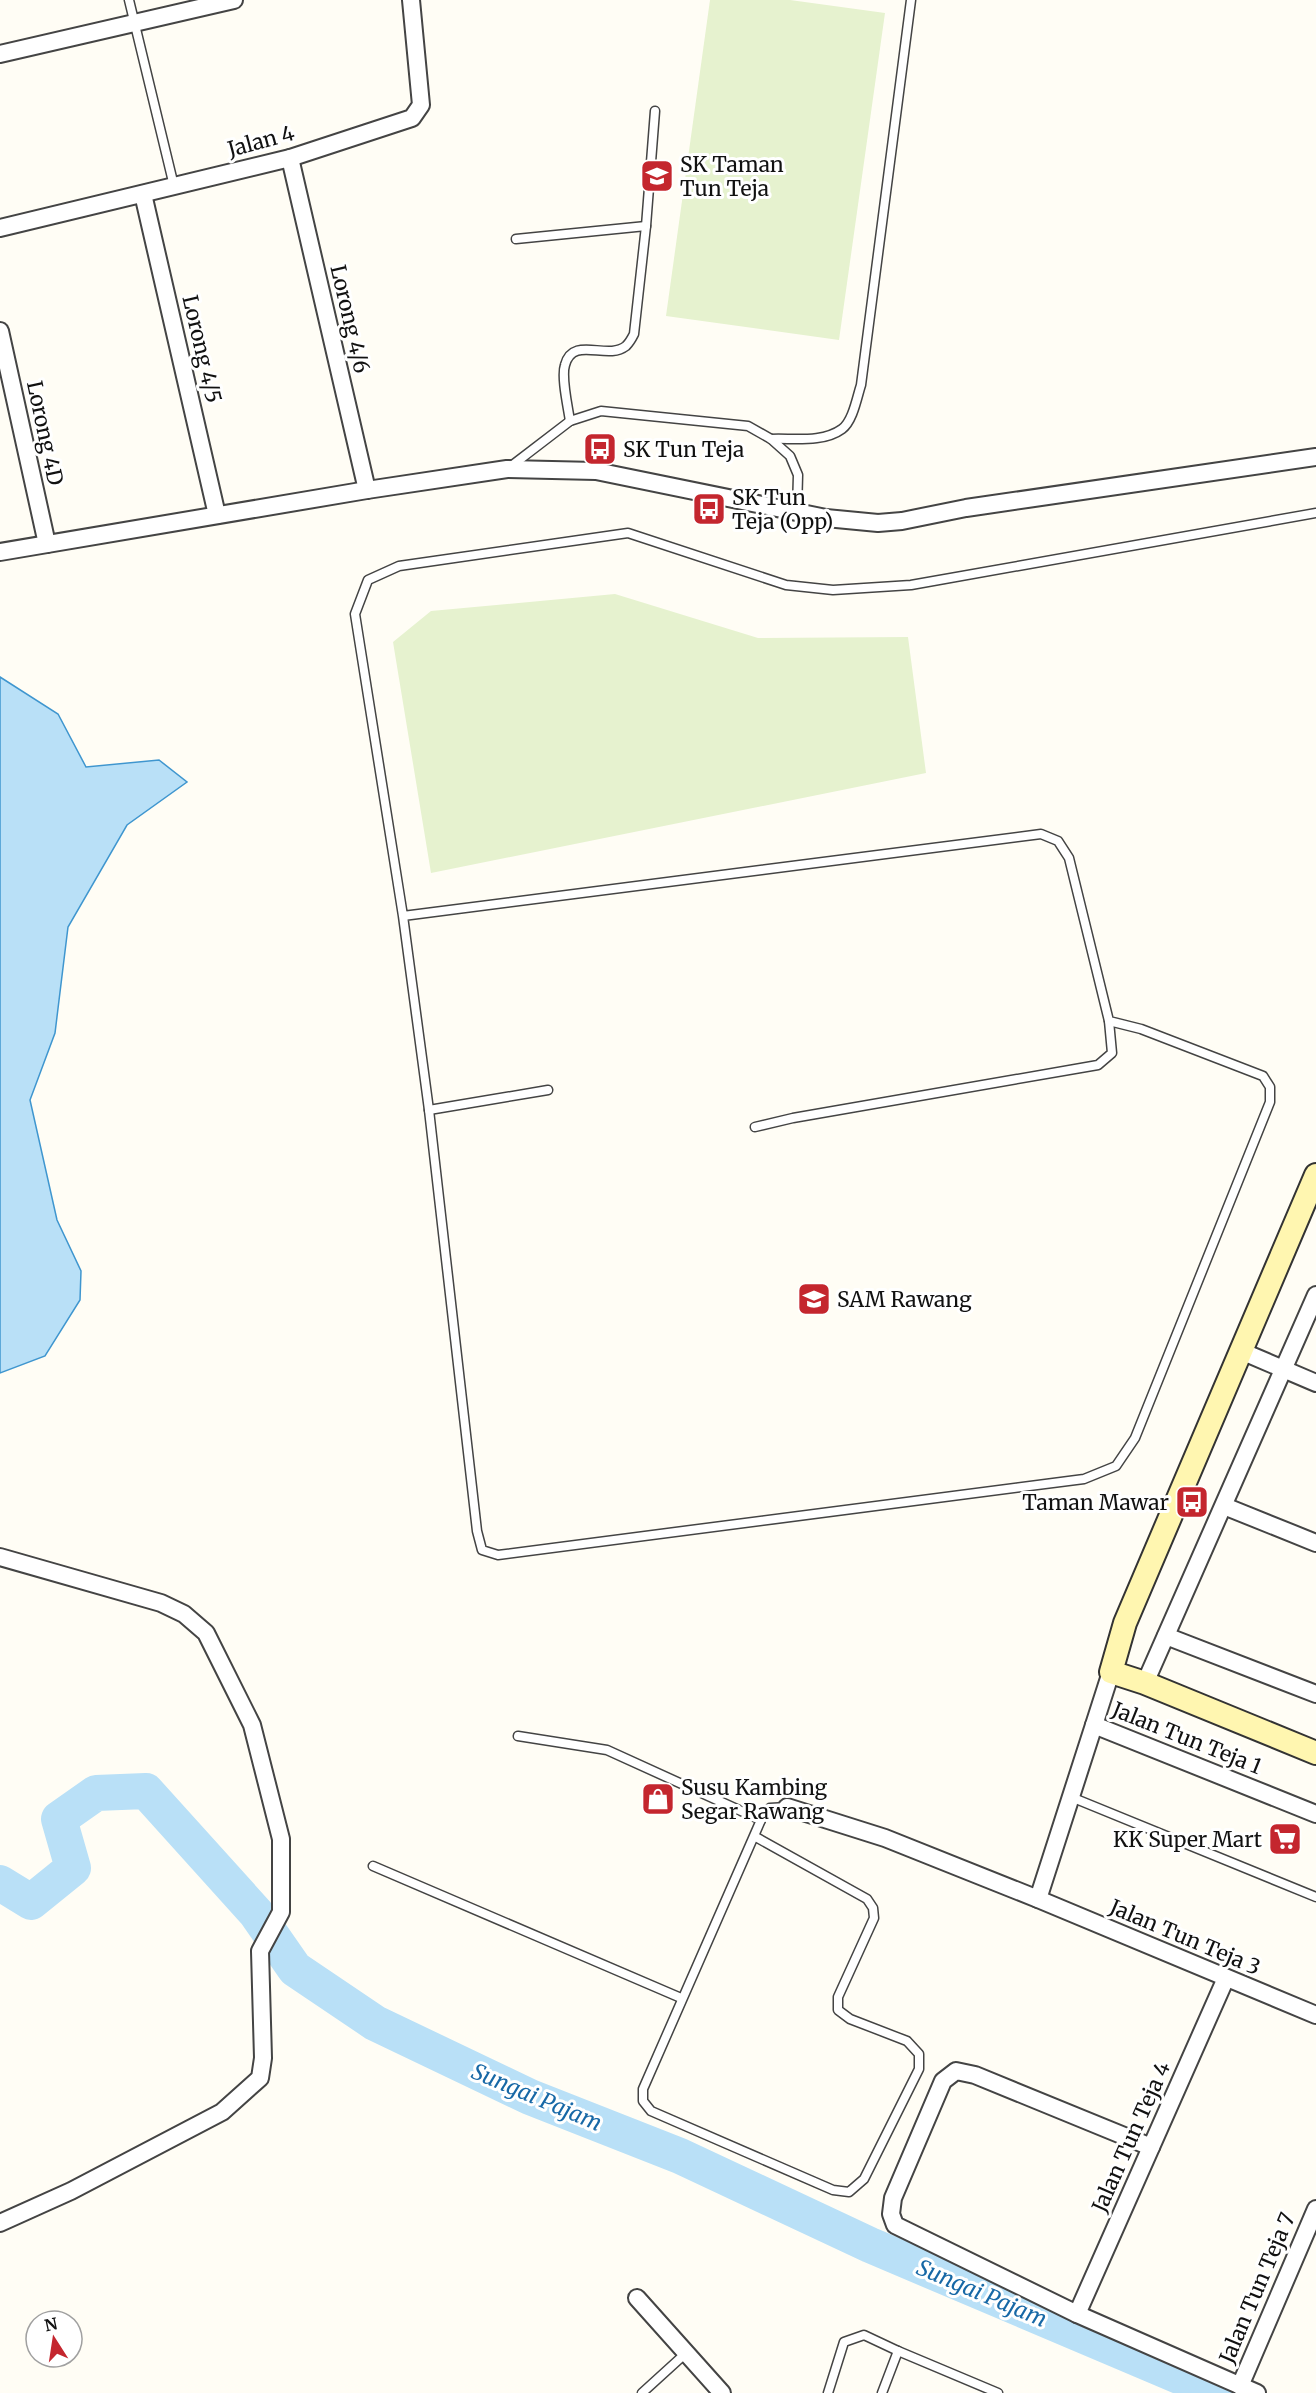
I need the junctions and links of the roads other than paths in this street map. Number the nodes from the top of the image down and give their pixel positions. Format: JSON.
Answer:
{"nodes":[{"id":1,"x":129,"y":0,"type":"edge"},
{"id":2,"x":234,"y":0,"type":"edge"},
{"id":3,"x":411,"y":0,"type":"edge"},
{"id":4,"x":911,"y":0,"type":"edge"},
{"id":5,"x":135,"y":23,"type":"junction"},
{"id":6,"x":0,"y":54,"type":"edge"},
{"id":7,"x":655,"y":111,"type":"dead end"},
{"id":8,"x":290,"y":158,"type":"junction"},
{"id":9,"x":174,"y":186,"type":"junction"},
{"id":10,"x":143,"y":194,"type":"junction"},
{"id":11,"x":646,"y":226,"type":"junction"},
{"id":12,"x":0,"y":228,"type":"edge"},
{"id":13,"x":516,"y":239,"type":"dead end"},
{"id":14,"x":0,"y":331,"type":"edge"},
{"id":15,"x":570,"y":421,"type":"junction"},
{"id":16,"x":771,"y":439,"type":"junction"},
{"id":17,"x":1316,"y":457,"type":"edge"},
{"id":18,"x":507,"y":470,"type":"junction"},
{"id":19,"x":367,"y":490,"type":"junction"},
{"id":20,"x":797,"y":511,"type":"junction"},
{"id":21,"x":1316,"y":513,"type":"edge"},
{"id":22,"x":217,"y":515,"type":"junction"},
{"id":23,"x":47,"y":544,"type":"junction"},
{"id":24,"x":0,"y":552,"type":"edge"},
{"id":25,"x":403,"y":916,"type":"junction"},
{"id":26,"x":1108,"y":1021,"type":"junction"},
{"id":27,"x":548,"y":1090,"type":"dead end"},
{"id":28,"x":429,"y":1110,"type":"junction"},
{"id":29,"x":755,"y":1127,"type":"dead end"},
{"id":30,"x":1316,"y":1175,"type":"edge"},
{"id":31,"x":1316,"y":1295,"type":"edge"},
{"id":32,"x":1241,"y":1352,"type":"junction"},
{"id":33,"x":1282,"y":1369,"type":"junction"},
{"id":34,"x":1316,"y":1383,"type":"edge"},
{"id":35,"x":1224,"y":1506,"type":"junction"},
{"id":36,"x":1316,"y":1543,"type":"edge"},
{"id":37,"x":0,"y":1557,"type":"edge"},
{"id":38,"x":1166,"y":1636,"type":"junction"},
{"id":39,"x":1111,"y":1672,"type":"junction"},
{"id":40,"x":1145,"y":1683,"type":"junction"},
{"id":41,"x":1316,"y":1694,"type":"edge"},
{"id":42,"x":1094,"y":1725,"type":"junction"},
{"id":43,"x":518,"y":1736,"type":"dead end"},
{"id":44,"x":1316,"y":1753,"type":"edge"},
{"id":45,"x":1071,"y":1797,"type":"junction"},
{"id":46,"x":787,"y":1807,"type":"joint"},
{"id":47,"x":1316,"y":1814,"type":"edge"},
{"id":48,"x":761,"y":1820,"type":"junction"},
{"id":49,"x":754,"y":1836,"type":"junction"},
{"id":50,"x":373,"y":1866,"type":"dead end"},
{"id":51,"x":1316,"y":1897,"type":"edge"},
{"id":52,"x":1038,"y":1899,"type":"junction"},
{"id":53,"x":1226,"y":1978,"type":"junction"},
{"id":54,"x":681,"y":1998,"type":"junction"},
{"id":55,"x":1316,"y":2015,"type":"edge"},
{"id":56,"x":1151,"y":2147,"type":"junction"},
{"id":57,"x":1316,"y":2209,"type":"edge"},
{"id":58,"x":0,"y":2223,"type":"edge"},
{"id":59,"x":637,"y":2298,"type":"dead end"},
{"id":60,"x":1077,"y":2314,"type":"junction"},
{"id":61,"x":686,"y":2352,"type":"junction"},
{"id":62,"x":898,"y":2352,"type":"junction"},
{"id":63,"x":1240,"y":2386,"type":"junction"},
{"id":64,"x":642,"y":2393,"type":"edge"},
{"id":65,"x":722,"y":2393,"type":"edge"},
{"id":66,"x":828,"y":2393,"type":"edge"},
{"id":67,"x":882,"y":2393,"type":"edge"},
{"id":68,"x":998,"y":2393,"type":"edge"},
{"id":69,"x":1257,"y":2393,"type":"edge"}],
"edges":[{"from":1,"to":5,"type":"lane"},
{"from":2,"to":5,"type":"street"},
{"from":3,"to":8,"type":"street","name":"Jalan 4"},
{"from":4,"to":16,"type":"lane"},
{"from":5,"to":6,"type":"street"},
{"from":5,"to":9,"type":"lane"},
{"from":7,"to":11,"type":"lane"},
{"from":8,"to":9,"type":"street","name":"Jalan 4"},
{"from":8,"to":19,"type":"street","name":"Lorong 4/6"},
{"from":9,"to":10,"type":"street","name":"Jalan 4"},
{"from":10,"to":12,"type":"street","name":"Jalan 4"},
{"from":10,"to":22,"type":"street","name":"Lorong 4/5"},
{"from":11,"to":13,"type":"lane"},
{"from":11,"to":15,"type":"lane"},
{"from":14,"to":23,"type":"street","name":"Lorong 4D"},
{"from":15,"to":16,"type":"lane"},
{"from":15,"to":18,"type":"lane"},
{"from":16,"to":20,"type":"lane"},
{"from":17,"to":20,"type":"street"},
{"from":18,"to":19,"type":"street"},
{"from":18,"to":20,"type":"street"},
{"from":19,"to":22,"type":"street"},
{"from":21,"to":25,"type":"lane"},
{"from":22,"to":23,"type":"street"},
{"from":23,"to":24,"type":"street"},
{"from":25,"to":26,"type":"lane"},
{"from":25,"to":28,"type":"lane"},
{"from":26,"to":28,"type":"lane"},
{"from":26,"to":29,"type":"lane"},
{"from":27,"to":28,"type":"lane"},
{"from":30,"to":32,"type":"street"},
{"from":31,"to":33,"type":"street"},
{"from":32,"to":33,"type":"street"},
{"from":32,"to":39,"type":"street"},
{"from":33,"to":34,"type":"street"},
{"from":33,"to":35,"type":"street"},
{"from":35,"to":36,"type":"street"},
{"from":35,"to":38,"type":"street"},
{"from":37,"to":58,"type":"street"},
{"from":38,"to":40,"type":"street"},
{"from":38,"to":41,"type":"street"},
{"from":39,"to":40,"type":"street"},
{"from":39,"to":42,"type":"street","name":"Jalan Tun Teja 1"},
{"from":40,"to":44,"type":"street"},
{"from":42,"to":45,"type":"street"},
{"from":42,"to":47,"type":"street","name":"Jalan Tun Teja 1"},
{"from":43,"to":48,"type":"lane"},
{"from":45,"to":51,"type":"lane"},
{"from":45,"to":52,"type":"street"},
{"from":46,"to":48,"type":"lane"},
{"from":46,"to":52,"type":"street","name":"Jalan Tun Teja 3"},
{"from":48,"to":49,"type":"lane"},
{"from":49,"to":54,"type":"lane"},
{"from":49,"to":54,"type":"lane"},
{"from":50,"to":54,"type":"lane"},
{"from":52,"to":53,"type":"street","name":"Jalan Tun Teja 3"},
{"from":53,"to":55,"type":"street","name":"Jalan Tun Teja 3"},
{"from":53,"to":56,"type":"street","name":"Jalan Tun Teja 4"},
{"from":56,"to":60,"type":"street","name":"Jalan Tun Teja 4"},
{"from":56,"to":60,"type":"street"},
{"from":57,"to":63,"type":"street","name":"Jalan Tun Teja 7"},
{"from":59,"to":61,"type":"street"},
{"from":60,"to":63,"type":"street"},
{"from":61,"to":64,"type":"lane"},
{"from":61,"to":65,"type":"street"},
{"from":62,"to":66,"type":"lane"},
{"from":62,"to":67,"type":"lane"},
{"from":62,"to":68,"type":"lane"},
{"from":63,"to":69,"type":"street"}]}
